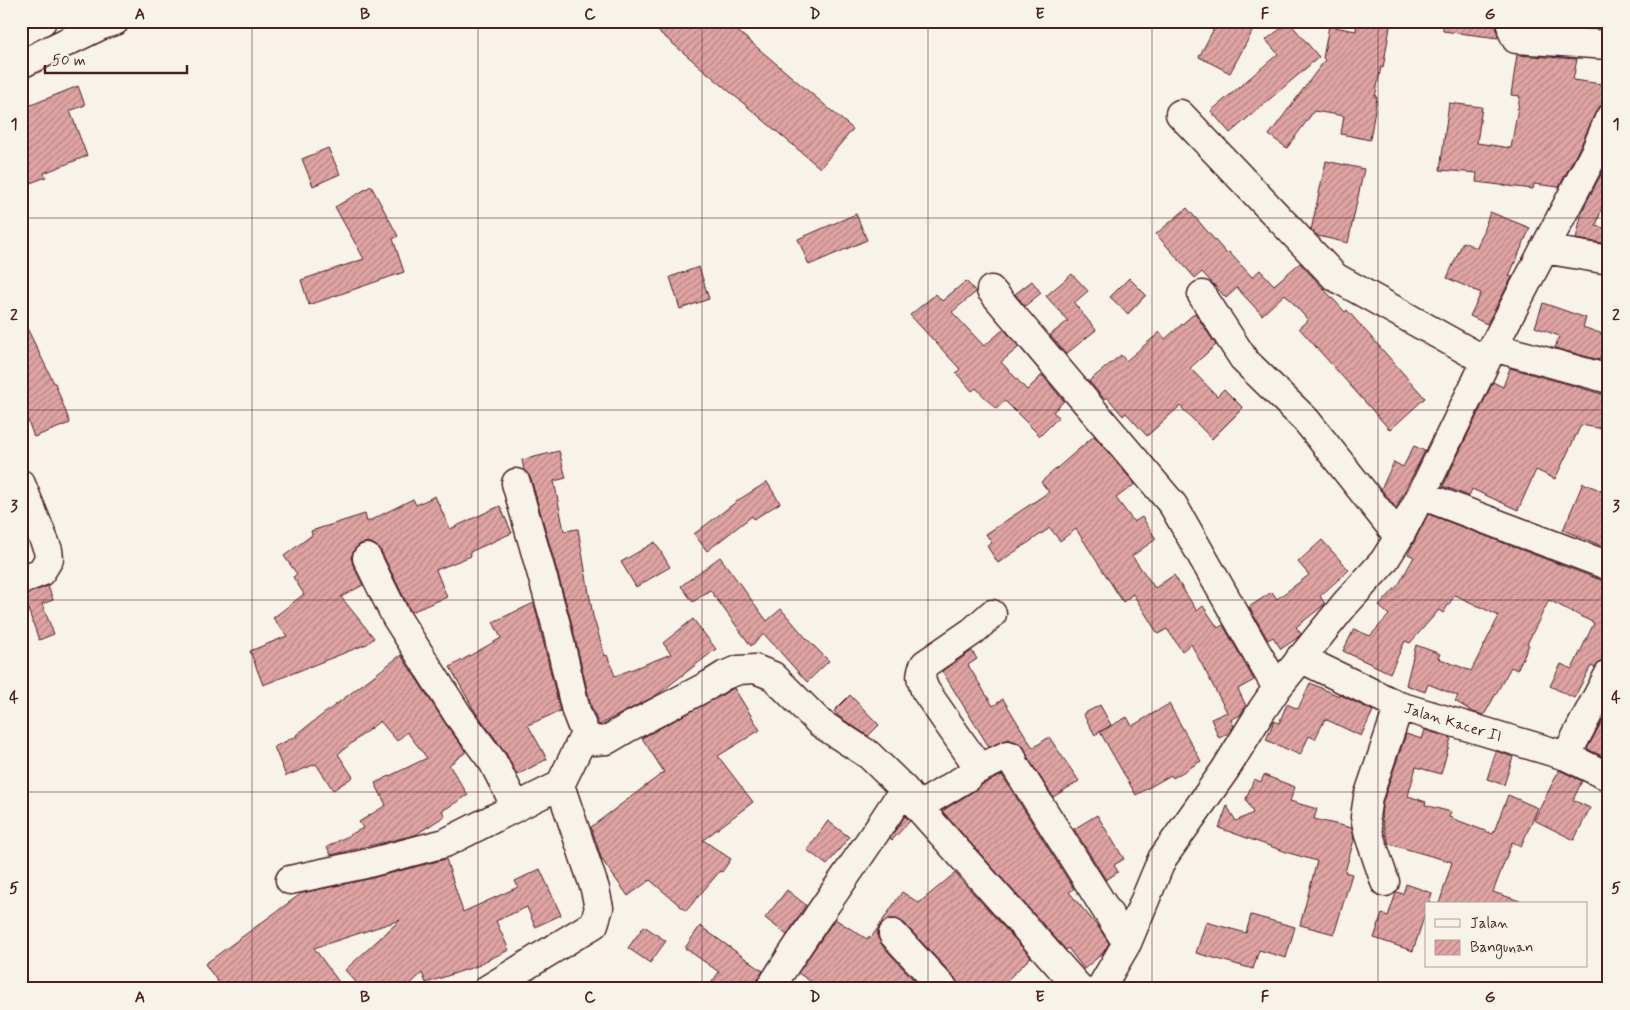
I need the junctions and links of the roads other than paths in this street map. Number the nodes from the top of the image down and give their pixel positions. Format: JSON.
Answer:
{"nodes":[{"id":1,"x":42,"y":21,"type":"edge"},
{"id":2,"x":115,"y":21,"type":"edge"},
{"id":3,"x":1512,"y":21,"type":"edge"},
{"id":4,"x":21,"y":32,"type":"edge"},
{"id":5,"x":1609,"y":45,"type":"edge"},
{"id":6,"x":21,"y":64,"type":"edge"},
{"id":7,"x":1180,"y":114,"type":"dead end"},
{"id":8,"x":1609,"y":119,"type":"edge"},
{"id":9,"x":1544,"y":249,"type":"junction"},
{"id":10,"x":1609,"y":260,"type":"edge"},
{"id":11,"x":991,"y":290,"type":"dead end"},
{"id":12,"x":1202,"y":295,"type":"dead end"},
{"id":13,"x":1490,"y":354,"type":"junction"},
{"id":14,"x":1609,"y":379,"type":"edge"},
{"id":15,"x":516,"y":483,"type":"dead end"},
{"id":16,"x":21,"y":484,"type":"edge"},
{"id":17,"x":1421,"y":495,"type":"junction"},
{"id":18,"x":1399,"y":537,"type":"junction"},
{"id":19,"x":367,"y":558,"type":"dead end"},
{"id":20,"x":1609,"y":566,"type":"edge"},
{"id":21,"x":21,"y":580,"type":"edge"},
{"id":22,"x":992,"y":614,"type":"dead end"},
{"id":23,"x":1300,"y":658,"type":"junction"},
{"id":24,"x":1609,"y":674,"type":"edge"},
{"id":25,"x":1278,"y":688,"type":"junction"},
{"id":26,"x":1399,"y":706,"type":"junction"},
{"id":27,"x":585,"y":734,"type":"junction"},
{"id":28,"x":1566,"y":756,"type":"junction"},
{"id":29,"x":974,"y":771,"type":"junction"},
{"id":30,"x":1609,"y":777,"type":"edge"},
{"id":31,"x":560,"y":785,"type":"junction"},
{"id":32,"x":911,"y":798,"type":"junction"},
{"id":33,"x":516,"y":807,"type":"junction"},
{"id":34,"x":290,"y":880,"type":"dead end"},
{"id":35,"x":1385,"y":882,"type":"dead end"},
{"id":36,"x":893,"y":934,"type":"dead end"},
{"id":37,"x":1127,"y":942,"type":"junction"},
{"id":38,"x":488,"y":989,"type":"edge"},
{"id":39,"x":770,"y":989,"type":"edge"},
{"id":40,"x":944,"y":989,"type":"edge"},
{"id":41,"x":1080,"y":989,"type":"edge"},
{"id":42,"x":1100,"y":989,"type":"edge"}],
"edges":[{"from":1,"to":4,"type":"main road"},
{"from":2,"to":6,"type":"main road"},
{"from":3,"to":5,"type":"main road"},
{"from":7,"to":13,"type":"main road"},
{"from":8,"to":9,"type":"main road"},
{"from":9,"to":10,"type":"main road"},
{"from":9,"to":13,"type":"main road"},
{"from":11,"to":25,"type":"main road"},
{"from":12,"to":18,"type":"main road"},
{"from":13,"to":14,"type":"main road"},
{"from":13,"to":17,"type":"main road"},
{"from":15,"to":27,"type":"main road"},
{"from":16,"to":21,"type":"main road"},
{"from":17,"to":18,"type":"main road"},
{"from":17,"to":20,"type":"main road"},
{"from":18,"to":23,"type":"main road"},
{"from":19,"to":33,"type":"main road"},
{"from":22,"to":29,"type":"main road"},
{"from":23,"to":25,"type":"main road"},
{"from":23,"to":26,"type":"main road","name":"Jalan Kacer II"},
{"from":24,"to":28,"type":"main road"},
{"from":25,"to":37,"type":"main road"},
{"from":26,"to":28,"type":"main road","name":"Jalan Kacer II"},
{"from":26,"to":35,"type":"main road"},
{"from":27,"to":31,"type":"main road"},
{"from":27,"to":32,"type":"main road"},
{"from":28,"to":30,"type":"main road","name":"Jalan Kacer II"},
{"from":29,"to":32,"type":"main road"},
{"from":29,"to":37,"type":"main road"},
{"from":31,"to":33,"type":"main road"},
{"from":31,"to":38,"type":"main road"},
{"from":32,"to":39,"type":"main road"},
{"from":32,"to":41,"type":"main road"},
{"from":33,"to":34,"type":"main road"},
{"from":36,"to":40,"type":"main road"},
{"from":37,"to":42,"type":"main road"}]}
